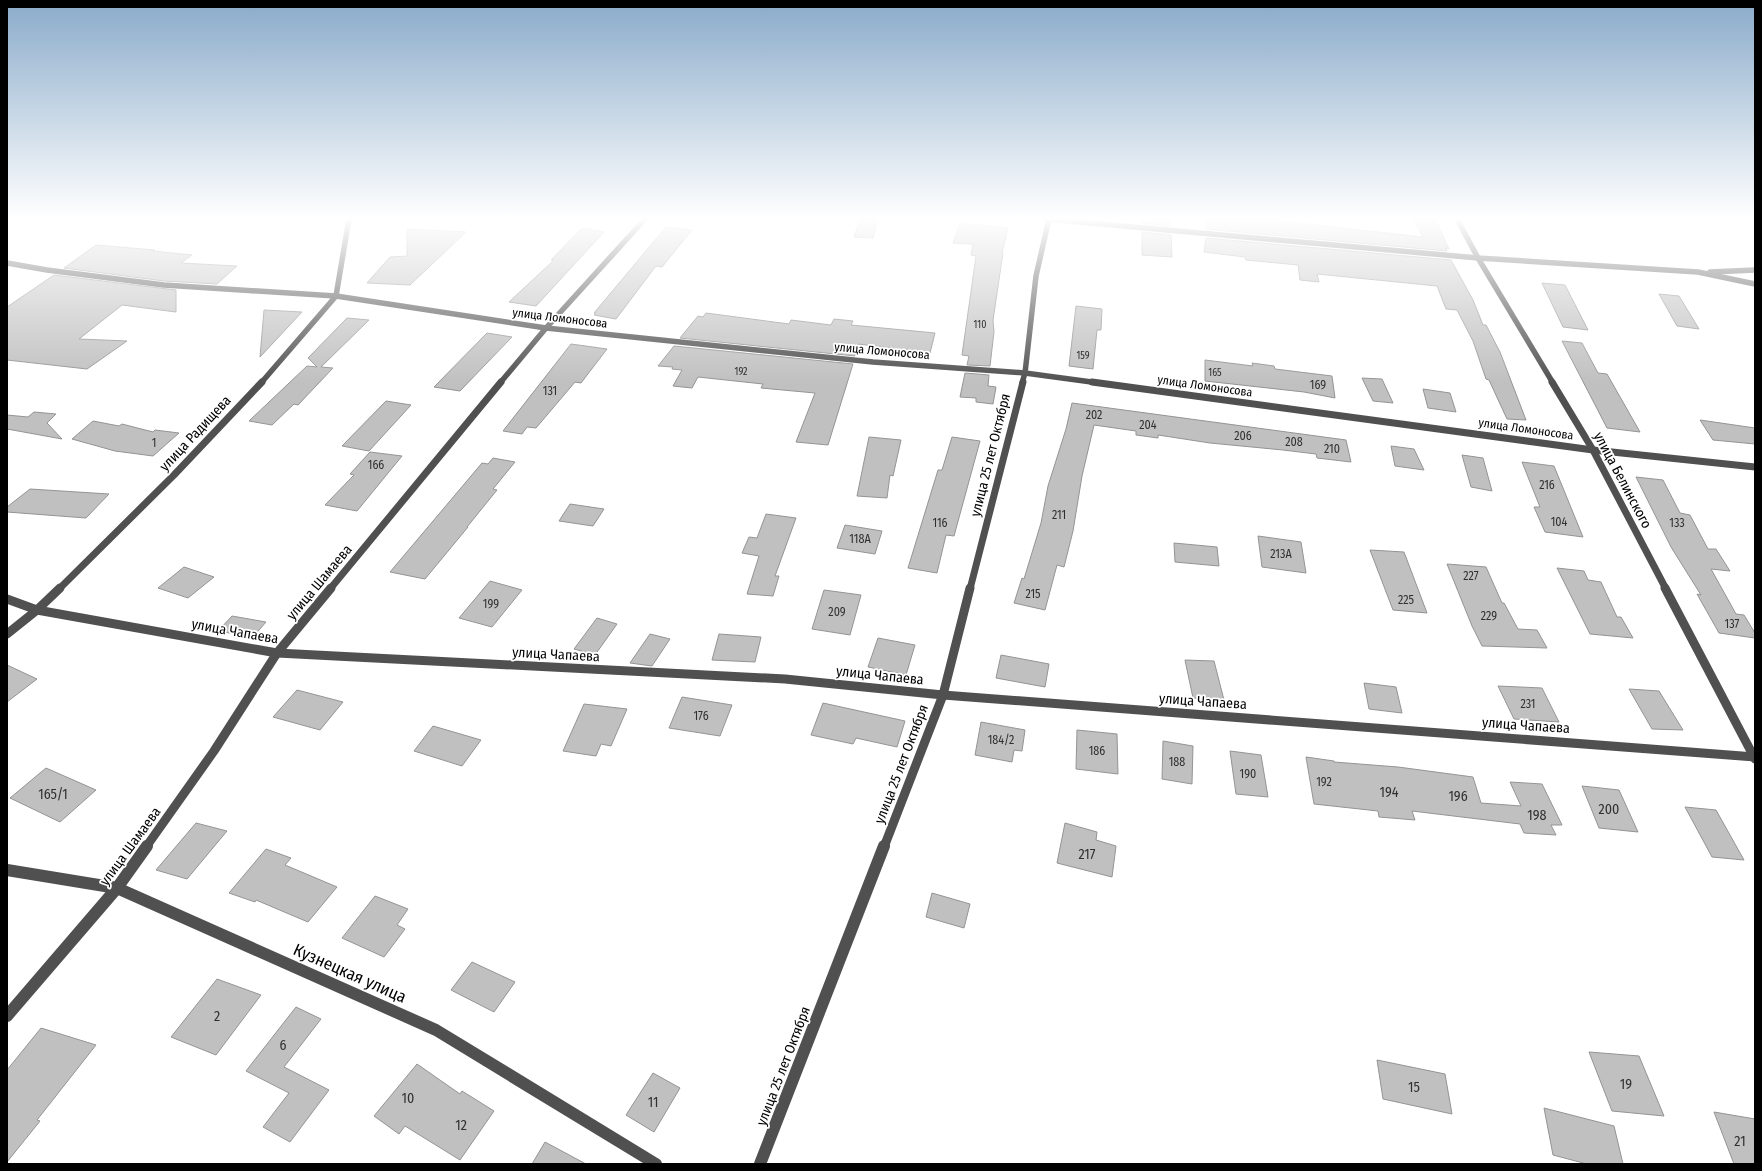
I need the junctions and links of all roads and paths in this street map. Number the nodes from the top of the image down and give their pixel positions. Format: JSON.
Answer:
{"nodes":[{"id":1,"x":75,"y":274,"type":"edge"},
{"id":2,"x":340,"y":274,"type":"edge"},
{"id":3,"x":595,"y":274,"type":"edge"},
{"id":4,"x":1036,"y":274,"type":"edge"},
{"id":5,"x":1487,"y":274,"type":"edge"},
{"id":6,"x":1706,"y":274,"type":"edge"},
{"id":7,"x":1755,"y":284,"type":"edge"},
{"id":8,"x":336,"y":296,"type":"junction"},
{"id":9,"x":546,"y":328,"type":"junction"},
{"id":10,"x":1025,"y":373,"type":"junction"},
{"id":11,"x":1594,"y":450,"type":"junction"},
{"id":12,"x":1755,"y":467,"type":"edge"},
{"id":13,"x":7,"y":599,"type":"edge"},
{"id":14,"x":37,"y":610,"type":"junction"},
{"id":15,"x":7,"y":634,"type":"edge"},
{"id":16,"x":277,"y":653,"type":"junction"},
{"id":17,"x":943,"y":695,"type":"junction"},
{"id":18,"x":1755,"y":757,"type":"edge"},
{"id":19,"x":7,"y":870,"type":"edge"},
{"id":20,"x":118,"y":888,"type":"junction"},
{"id":21,"x":7,"y":1016,"type":"edge"},
{"id":22,"x":656,"y":1164,"type":"edge"},
{"id":23,"x":760,"y":1164,"type":"edge"}],
"edges":[{"from":1,"to":8,"type":"street","name":"улица Ломоносова"},
{"from":2,"to":8,"type":"street"},
{"from":3,"to":9,"type":"street","name":"улица Шамаева"},
{"from":4,"to":10,"type":"street","name":"улица 25 лет Октября"},
{"from":5,"to":11,"type":"street","name":"улица Белинского"},
{"from":6,"to":7,"type":"street"},
{"from":8,"to":9,"type":"street","name":"улица Ломоносова"},
{"from":8,"to":14,"type":"street","name":"улица Радищева"},
{"from":9,"to":10,"type":"street","name":"улица Ломоносова"},
{"from":9,"to":16,"type":"street","name":"улица Шамаева"},
{"from":10,"to":11,"type":"street","name":"улица Ломоносова"},
{"from":10,"to":17,"type":"street","name":"улица 25 лет Октября"},
{"from":11,"to":12,"type":"street","name":"улица Ломоносова"},
{"from":11,"to":18,"type":"street","name":"улица Белинского"},
{"from":13,"to":14,"type":"street","name":"улица Чапаева"},
{"from":14,"to":15,"type":"street","name":"улица Радищева"},
{"from":14,"to":16,"type":"street","name":"улица Чапаева"},
{"from":16,"to":17,"type":"street","name":"улица Чапаева"},
{"from":16,"to":20,"type":"street","name":"улица Шамаева"},
{"from":17,"to":18,"type":"street","name":"улица Чапаева"},
{"from":17,"to":23,"type":"street","name":"улица 25 лет Октября"},
{"from":19,"to":20,"type":"street","name":"Кузнецкая улица"},
{"from":20,"to":21,"type":"street","name":"улица Шамаева"},
{"from":20,"to":22,"type":"street","name":"Кузнецкая улица"}]}
